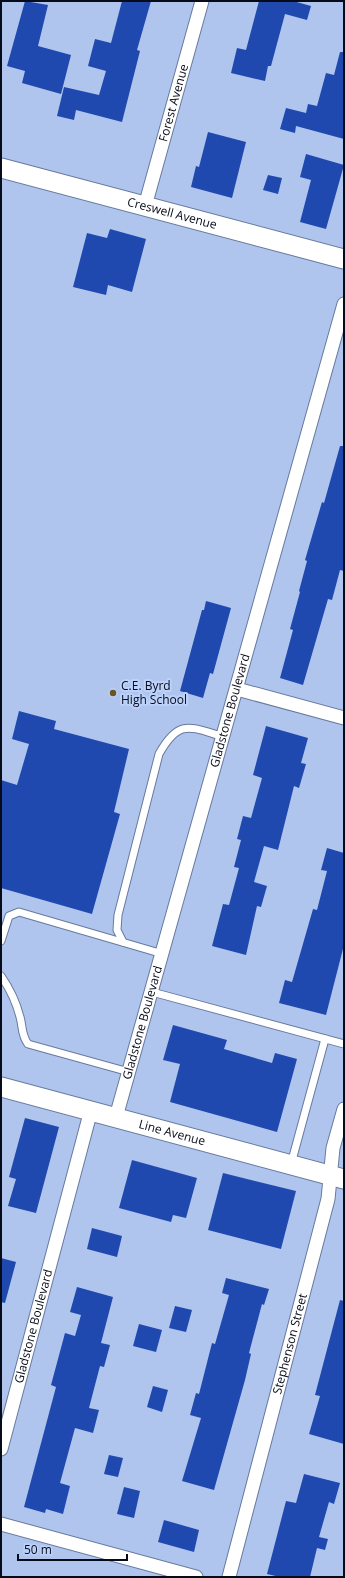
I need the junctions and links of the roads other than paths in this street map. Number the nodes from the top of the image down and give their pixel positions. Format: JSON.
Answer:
{"nodes":[{"id":1,"x":202,"y":1,"type":"edge"},
{"id":2,"x":1,"y":168,"type":"edge"},
{"id":3,"x":145,"y":206,"type":"junction"},
{"id":4,"x":344,"y":259,"type":"edge"},
{"id":5,"x":344,"y":304,"type":"edge"},
{"id":6,"x":237,"y":689,"type":"junction"},
{"id":7,"x":344,"y":718,"type":"edge"},
{"id":8,"x":224,"y":737,"type":"junction"},
{"id":9,"x":1,"y":941,"type":"edge"},
{"id":10,"x":123,"y":942,"type":"junction"},
{"id":11,"x":162,"y":954,"type":"junction"},
{"id":12,"x":1,"y":976,"type":"edge"},
{"id":13,"x":152,"y":992,"type":"junction"},
{"id":14,"x":325,"y":1039,"type":"junction"},
{"id":15,"x":344,"y":1044,"type":"edge"},
{"id":16,"x":129,"y":1072,"type":"junction"},
{"id":17,"x":1,"y":1087,"type":"edge"},
{"id":18,"x":344,"y":1109,"type":"edge"},
{"id":19,"x":91,"y":1110,"type":"junction"},
{"id":20,"x":116,"y":1117,"type":"junction"},
{"id":21,"x":291,"y":1164,"type":"junction"},
{"id":22,"x":337,"y":1177,"type":"edge"},
{"id":23,"x":1,"y":1449,"type":"edge"},
{"id":24,"x":1,"y":1524,"type":"edge"},
{"id":25,"x":196,"y":1577,"type":"edge"},
{"id":26,"x":229,"y":1577,"type":"edge"}],
"edges":[{"from":1,"to":3,"type":"street","name":"Forest Avenue"},
{"from":2,"to":3,"type":"street","name":"Creswell Avenue"},
{"from":3,"to":4,"type":"street","name":"Creswell Avenue"},
{"from":5,"to":6,"type":"street","name":"Gladstone Boulevard"},
{"from":6,"to":7,"type":"street"},
{"from":6,"to":8,"type":"street","name":"Gladstone Boulevard"},
{"from":8,"to":10,"type":"lane"},
{"from":8,"to":11,"type":"street","name":"Gladstone Boulevard"},
{"from":9,"to":10,"type":"lane"},
{"from":10,"to":11,"type":"lane"},
{"from":11,"to":13,"type":"street","name":"Gladstone Boulevard"},
{"from":12,"to":16,"type":"lane"},
{"from":13,"to":14,"type":"lane"},
{"from":13,"to":16,"type":"street","name":"Gladstone Boulevard"},
{"from":14,"to":15,"type":"lane"},
{"from":14,"to":21,"type":"lane"},
{"from":16,"to":20,"type":"street","name":"Gladstone Boulevard"},
{"from":17,"to":19,"type":"street","name":"Line Avenue"},
{"from":18,"to":22,"type":"street","name":"Stephenson Street"},
{"from":19,"to":20,"type":"street","name":"Line Avenue"},
{"from":19,"to":23,"type":"street","name":"Gladstone Boulevard"},
{"from":20,"to":21,"type":"street","name":"Line Avenue"},
{"from":21,"to":22,"type":"street","name":"Line Avenue"},
{"from":22,"to":26,"type":"street","name":"Stephenson Street"},
{"from":24,"to":25,"type":"street"}]}
